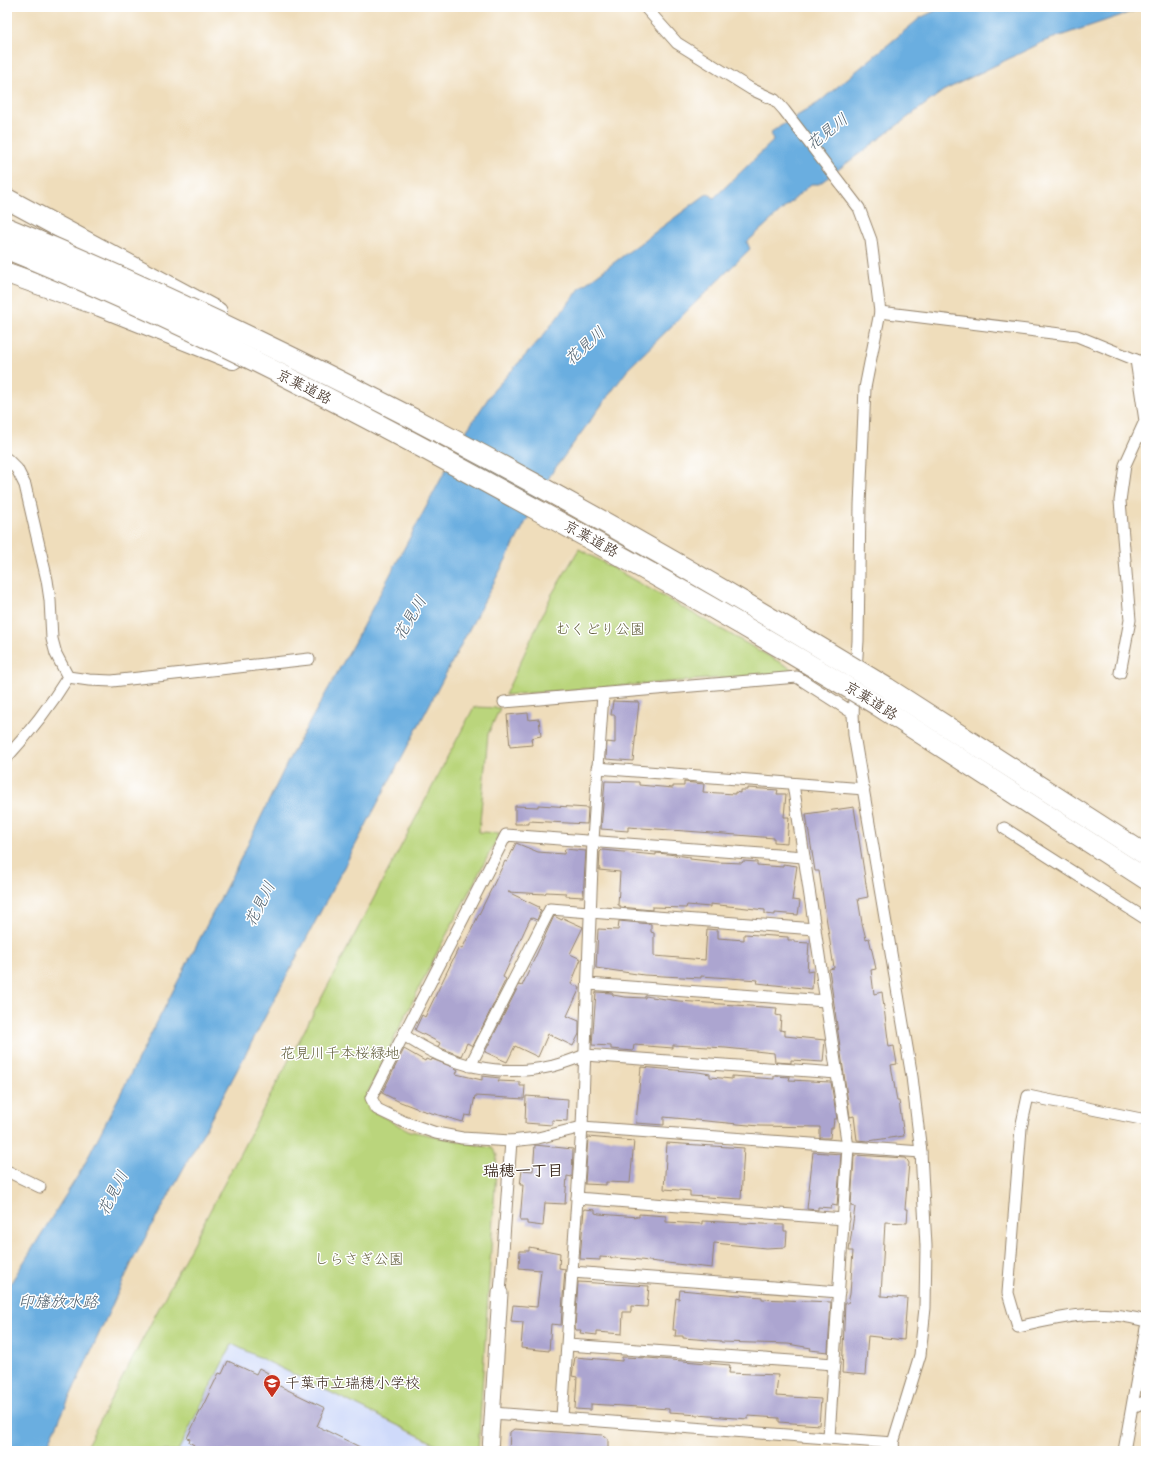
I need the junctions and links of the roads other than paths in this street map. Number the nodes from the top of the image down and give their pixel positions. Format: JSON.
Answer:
{"nodes":[{"id":1,"x":645,"y":7,"type":"edge"},
{"id":2,"x":7,"y":199,"type":"edge"},
{"id":3,"x":7,"y":228,"type":"edge"},
{"id":4,"x":7,"y":249,"type":"edge"},
{"id":5,"x":7,"y":273,"type":"edge"},
{"id":6,"x":880,"y":312,"type":"junction"},
{"id":7,"x":1141,"y":362,"type":"edge"},
{"id":8,"x":381,"y":403,"type":"junction"},
{"id":9,"x":372,"y":421,"type":"junction"},
{"id":10,"x":7,"y":459,"type":"edge"},
{"id":11,"x":309,"y":660,"type":"dead end"},
{"id":12,"x":1120,"y":673,"type":"dead end"},
{"id":13,"x":68,"y":677,"type":"junction"},
{"id":14,"x":603,"y":694,"type":"junction"},
{"id":15,"x":504,"y":702,"type":"dead end"},
{"id":16,"x":852,"y":713,"type":"junction"},
{"id":17,"x":7,"y":757,"type":"edge"},
{"id":18,"x":597,"y":768,"type":"junction"},
{"id":19,"x":793,"y":784,"type":"junction"},
{"id":20,"x":864,"y":789,"type":"junction"},
{"id":21,"x":1004,"y":828,"type":"dead end"},
{"id":22,"x":592,"y":840,"type":"junction"},
{"id":23,"x":1146,"y":855,"type":"edge"},
{"id":24,"x":804,"y":857,"type":"junction"},
{"id":25,"x":1146,"y":879,"type":"edge"},
{"id":26,"x":590,"y":912,"type":"junction"},
{"id":27,"x":1146,"y":919,"type":"edge"},
{"id":28,"x":815,"y":929,"type":"junction"},
{"id":29,"x":588,"y":984,"type":"junction"},
{"id":30,"x":826,"y":1001,"type":"junction"},
{"id":31,"x":404,"y":1035,"type":"junction"},
{"id":32,"x":585,"y":1055,"type":"junction"},
{"id":33,"x":470,"y":1066,"type":"junction"},
{"id":34,"x":837,"y":1073,"type":"junction"},
{"id":35,"x":1146,"y":1120,"type":"edge"},
{"id":36,"x":582,"y":1127,"type":"junction"},
{"id":37,"x":511,"y":1141,"type":"junction"},
{"id":38,"x":848,"y":1147,"type":"junction"},
{"id":39,"x":921,"y":1152,"type":"junction"},
{"id":40,"x":7,"y":1171,"type":"edge"},
{"id":41,"x":40,"y":1187,"type":"dead end"},
{"id":42,"x":577,"y":1198,"type":"junction"},
{"id":43,"x":844,"y":1219,"type":"junction"},
{"id":44,"x":572,"y":1272,"type":"junction"},
{"id":45,"x":839,"y":1292,"type":"junction"},
{"id":46,"x":500,"y":1293,"type":"joint"},
{"id":47,"x":1146,"y":1321,"type":"edge"},
{"id":48,"x":1146,"y":1328,"type":"edge"},
{"id":49,"x":568,"y":1345,"type":"junction"},
{"id":50,"x":834,"y":1364,"type":"junction"},
{"id":51,"x":1146,"y":1401,"type":"edge"},
{"id":52,"x":1134,"y":1407,"type":"junction"},
{"id":53,"x":493,"y":1413,"type":"junction"},
{"id":54,"x":562,"y":1417,"type":"junction"},
{"id":55,"x":829,"y":1438,"type":"junction"},
{"id":56,"x":893,"y":1447,"type":"edge"},
{"id":57,"x":490,"y":1451,"type":"edge"},
{"id":58,"x":1124,"y":1451,"type":"edge"}],
"edges":[{"from":1,"to":6,"type":"street"},
{"from":2,"to":8,"type":"highway","bridge":true},
{"from":3,"to":8,"type":"highway","name":"京葉道路","bridge":true},
{"from":4,"to":9,"type":"highway","name":"京葉道路","bridge":true},
{"from":5,"to":9,"type":"highway","bridge":true},
{"from":6,"to":7,"type":"street"},
{"from":6,"to":16,"type":"street"},
{"from":7,"to":12,"type":"street"},
{"from":8,"to":23,"type":"highway","name":"京葉道路","bridge":true},
{"from":9,"to":25,"type":"highway","name":"京葉道路","bridge":true},
{"from":10,"to":13,"type":"street"},
{"from":11,"to":13,"type":"street"},
{"from":13,"to":17,"type":"street"},
{"from":14,"to":15,"type":"street"},
{"from":14,"to":16,"type":"street"},
{"from":14,"to":18,"type":"street"},
{"from":16,"to":20,"type":"street"},
{"from":18,"to":19,"type":"street"},
{"from":18,"to":22,"type":"street"},
{"from":19,"to":20,"type":"street"},
{"from":19,"to":24,"type":"street"},
{"from":20,"to":39,"type":"street"},
{"from":21,"to":27,"type":"street"},
{"from":22,"to":24,"type":"street"},
{"from":22,"to":26,"type":"street"},
{"from":22,"to":31,"type":"street"},
{"from":24,"to":28,"type":"street"},
{"from":26,"to":28,"type":"street"},
{"from":26,"to":29,"type":"street"},
{"from":26,"to":33,"type":"street"},
{"from":28,"to":30,"type":"street"},
{"from":29,"to":30,"type":"street"},
{"from":29,"to":32,"type":"street"},
{"from":30,"to":34,"type":"street"},
{"from":31,"to":33,"type":"street"},
{"from":31,"to":37,"type":"street"},
{"from":32,"to":33,"type":"street"},
{"from":32,"to":34,"type":"street"},
{"from":32,"to":36,"type":"street"},
{"from":34,"to":38,"type":"street"},
{"from":35,"to":47,"type":"street"},
{"from":36,"to":37,"type":"street"},
{"from":36,"to":38,"type":"street"},
{"from":36,"to":42,"type":"street"},
{"from":37,"to":46,"type":"street"},
{"from":38,"to":39,"type":"street"},
{"from":38,"to":43,"type":"street"},
{"from":39,"to":56,"type":"street"},
{"from":40,"to":41,"type":"street"},
{"from":42,"to":43,"type":"street"},
{"from":42,"to":44,"type":"street"},
{"from":43,"to":45,"type":"street"},
{"from":44,"to":45,"type":"street"},
{"from":44,"to":49,"type":"street"},
{"from":45,"to":50,"type":"street"},
{"from":46,"to":53,"type":"street"},
{"from":48,"to":52,"type":"street"},
{"from":49,"to":50,"type":"street"},
{"from":49,"to":54,"type":"street"},
{"from":50,"to":55,"type":"street"},
{"from":51,"to":52,"type":"street"},
{"from":52,"to":58,"type":"street"},
{"from":53,"to":54,"type":"street"},
{"from":53,"to":57,"type":"street"},
{"from":54,"to":55,"type":"street"},
{"from":55,"to":56,"type":"street"}]}
